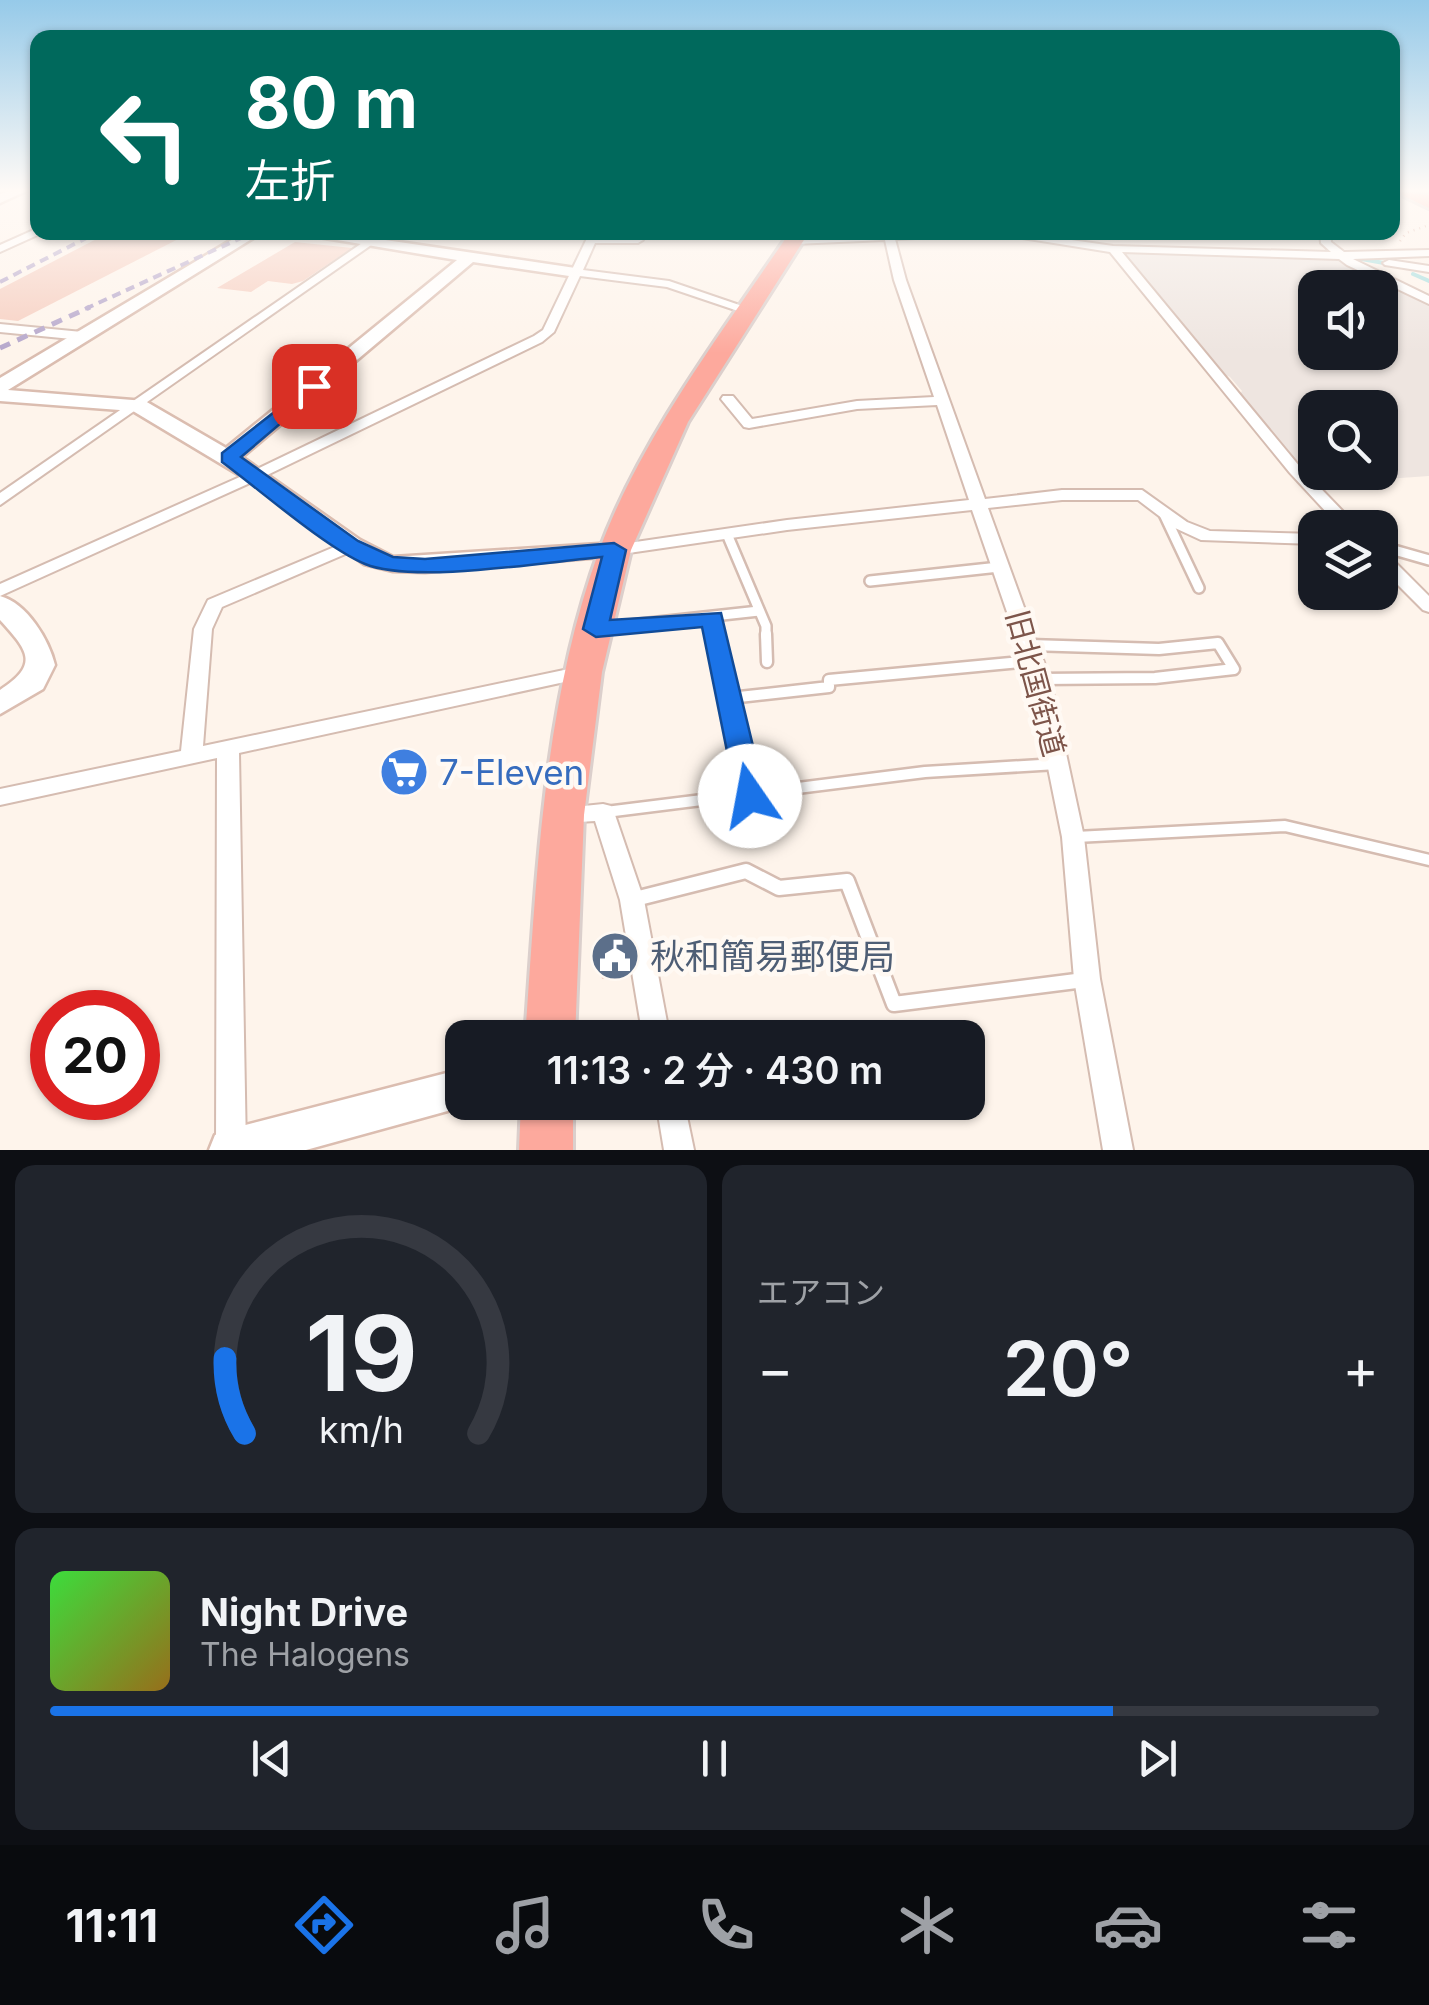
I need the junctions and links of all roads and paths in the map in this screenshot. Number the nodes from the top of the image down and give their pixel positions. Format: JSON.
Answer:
{"nodes":[{"id":1,"x":233,"y":246,"type":"edge"},
{"id":2,"x":364,"y":246,"type":"edge"},
{"id":3,"x":389,"y":246,"type":"edge"},
{"id":4,"x":589,"y":246,"type":"edge"},
{"id":5,"x":791,"y":246,"type":"edge"},
{"id":6,"x":892,"y":246,"type":"edge"},
{"id":7,"x":1089,"y":246,"type":"edge"},
{"id":8,"x":1329,"y":246,"type":"edge"},
{"id":9,"x":1399,"y":246,"type":"edge"},
{"id":10,"x":1113,"y":249,"type":"junction"},
{"id":11,"x":1429,"y":254,"type":"edge"},
{"id":12,"x":1338,"y":255,"type":"junction"},
{"id":13,"x":1396,"y":255,"type":"junction"},
{"id":14,"x":471,"y":256,"type":"junction"},
{"id":15,"x":1359,"y":256,"type":"junction"},
{"id":16,"x":1429,"y":268,"type":"edge"},
{"id":17,"x":576,"y":272,"type":"junction"},
{"id":18,"x":1429,"y":300,"type":"edge"},
{"id":19,"x":748,"y":310,"type":"junction"},
{"id":20,"x":0,"y":328,"type":"edge"},
{"id":21,"x":82,"y":336,"type":"junction"},
{"id":22,"x":0,"y":386,"type":"edge"},
{"id":23,"x":0,"y":395,"type":"edge"},
{"id":24,"x":728,"y":399,"type":"dead end"},
{"id":25,"x":944,"y":402,"type":"junction"},
{"id":26,"x":138,"y":405,"type":"junction"},
{"id":27,"x":228,"y":458,"type":"junction"},
{"id":28,"x":256,"y":475,"type":"junction"},
{"id":29,"x":0,"y":500,"type":"edge"},
{"id":30,"x":980,"y":505,"type":"junction"},
{"id":31,"x":1334,"y":510,"type":"edge"},
{"id":32,"x":1163,"y":511,"type":"junction"},
{"id":33,"x":727,"y":534,"type":"junction"},
{"id":34,"x":1298,"y":539,"type":"edge"},
{"id":35,"x":350,"y":546,"type":"junction"},
{"id":36,"x":614,"y":550,"type":"junction"},
{"id":37,"x":1398,"y":551,"type":"edge"},
{"id":38,"x":1429,"y":560,"type":"edge"},
{"id":39,"x":1002,"y":566,"type":"junction"},
{"id":40,"x":1398,"y":575,"type":"edge"},
{"id":41,"x":870,"y":581,"type":"dead end"},
{"id":42,"x":1199,"y":588,"type":"dead end"},
{"id":43,"x":0,"y":591,"type":"edge"},
{"id":44,"x":0,"y":604,"type":"edge"},
{"id":45,"x":1429,"y":606,"type":"edge"},
{"id":46,"x":759,"y":610,"type":"junction"},
{"id":47,"x":713,"y":618,"type":"junction"},
{"id":48,"x":596,"y":629,"type":"junction"},
{"id":49,"x":1035,"y":661,"type":"junction"},
{"id":50,"x":767,"y":662,"type":"dead end"},
{"id":51,"x":584,"y":672,"type":"junction"},
{"id":52,"x":730,"y":698,"type":"junction"},
{"id":53,"x":0,"y":704,"type":"edge"},
{"id":54,"x":228,"y":748,"type":"junction"},
{"id":55,"x":192,"y":756,"type":"junction"},
{"id":56,"x":1059,"y":764,"type":"junction"},
{"id":57,"x":750,"y":796,"type":"junction"},
{"id":58,"x":0,"y":797,"type":"edge"},
{"id":59,"x":603,"y":812,"type":"junction"},
{"id":60,"x":563,"y":815,"type":"junction"},
{"id":61,"x":1073,"y":837,"type":"junction"},
{"id":62,"x":1429,"y":860,"type":"edge"},
{"id":63,"x":632,"y":900,"type":"junction"},
{"id":64,"x":1087,"y":980,"type":"junction"},
{"id":65,"x":551,"y":1020,"type":"edge"},
{"id":66,"x":654,"y":1020,"type":"edge"},
{"id":67,"x":445,"y":1093,"type":"edge"},
{"id":68,"x":547,"y":1120,"type":"edge"},
{"id":69,"x":673,"y":1120,"type":"edge"},
{"id":70,"x":230,"y":1150,"type":"edge"},
{"id":71,"x":546,"y":1150,"type":"edge"},
{"id":72,"x":679,"y":1150,"type":"edge"},
{"id":73,"x":1118,"y":1150,"type":"edge"}],
"edges":[{"from":1,"to":21,"type":"street"},
{"from":2,"to":26,"type":"street"},
{"from":3,"to":14,"type":"street"},
{"from":4,"to":17,"type":"street"},
{"from":5,"to":19,"type":"highway"},
{"from":6,"to":25,"type":"street","name":"旧北国街道"},
{"from":7,"to":10,"type":"street"},
{"from":8,"to":12,"type":"street"},
{"from":9,"to":13,"type":"path"},
{"from":10,"to":12,"type":"street"},
{"from":10,"to":31,"type":"street"},
{"from":11,"to":13,"type":"street"},
{"from":12,"to":15,"type":"street"},
{"from":12,"to":18,"type":"street"},
{"from":13,"to":15,"type":"street"},
{"from":14,"to":17,"type":"street"},
{"from":14,"to":27,"type":"street"},
{"from":15,"to":16,"type":"street"},
{"from":17,"to":19,"type":"street"},
{"from":17,"to":28,"type":"street"},
{"from":19,"to":36,"type":"highway"},
{"from":20,"to":21,"type":"street"},
{"from":21,"to":22,"type":"street"},
{"from":23,"to":26,"type":"street"},
{"from":24,"to":25,"type":"street"},
{"from":25,"to":30,"type":"street","name":"旧北国街道"},
{"from":26,"to":27,"type":"street"},
{"from":26,"to":29,"type":"street"},
{"from":27,"to":28,"type":"street"},
{"from":28,"to":35,"type":"street"},
{"from":28,"to":43,"type":"street"},
{"from":30,"to":32,"type":"street"},
{"from":30,"to":33,"type":"street"},
{"from":30,"to":39,"type":"street","name":"旧北国街道"},
{"from":32,"to":34,"type":"street"},
{"from":32,"to":42,"type":"lane"},
{"from":33,"to":36,"type":"street"},
{"from":33,"to":46,"type":"lane"},
{"from":35,"to":36,"type":"street"},
{"from":35,"to":55,"type":"street"},
{"from":36,"to":48,"type":"highway"},
{"from":37,"to":38,"type":"lane"},
{"from":39,"to":41,"type":"lane"},
{"from":39,"to":49,"type":"street","name":"旧北国街道"},
{"from":40,"to":45,"type":"street"},
{"from":44,"to":53,"type":"street"},
{"from":46,"to":47,"type":"lane"},
{"from":46,"to":50,"type":"lane"},
{"from":47,"to":48,"type":"lane"},
{"from":47,"to":52,"type":"lane"},
{"from":48,"to":51,"type":"highway"},
{"from":49,"to":49,"type":"lane"},
{"from":49,"to":52,"type":"lane"},
{"from":49,"to":56,"type":"street","name":"旧北国街道"},
{"from":51,"to":54,"type":"street"},
{"from":51,"to":60,"type":"highway"},
{"from":52,"to":57,"type":"lane"},
{"from":54,"to":55,"type":"street"},
{"from":54,"to":70,"type":"street"},
{"from":55,"to":58,"type":"street"},
{"from":56,"to":57,"type":"lane"},
{"from":56,"to":61,"type":"street","name":"旧北国街道"},
{"from":57,"to":59,"type":"lane"},
{"from":59,"to":60,"type":"street"},
{"from":59,"to":63,"type":"street"},
{"from":60,"to":65,"type":"highway"},
{"from":61,"to":62,"type":"lane"},
{"from":61,"to":64,"type":"street","name":"旧北国街道"},
{"from":63,"to":64,"type":"lane"},
{"from":63,"to":66,"type":"street"},
{"from":64,"to":73,"type":"street","name":"旧北国街道"},
{"from":67,"to":70,"type":"street"},
{"from":68,"to":71,"type":"highway"},
{"from":69,"to":72,"type":"street"}]}
